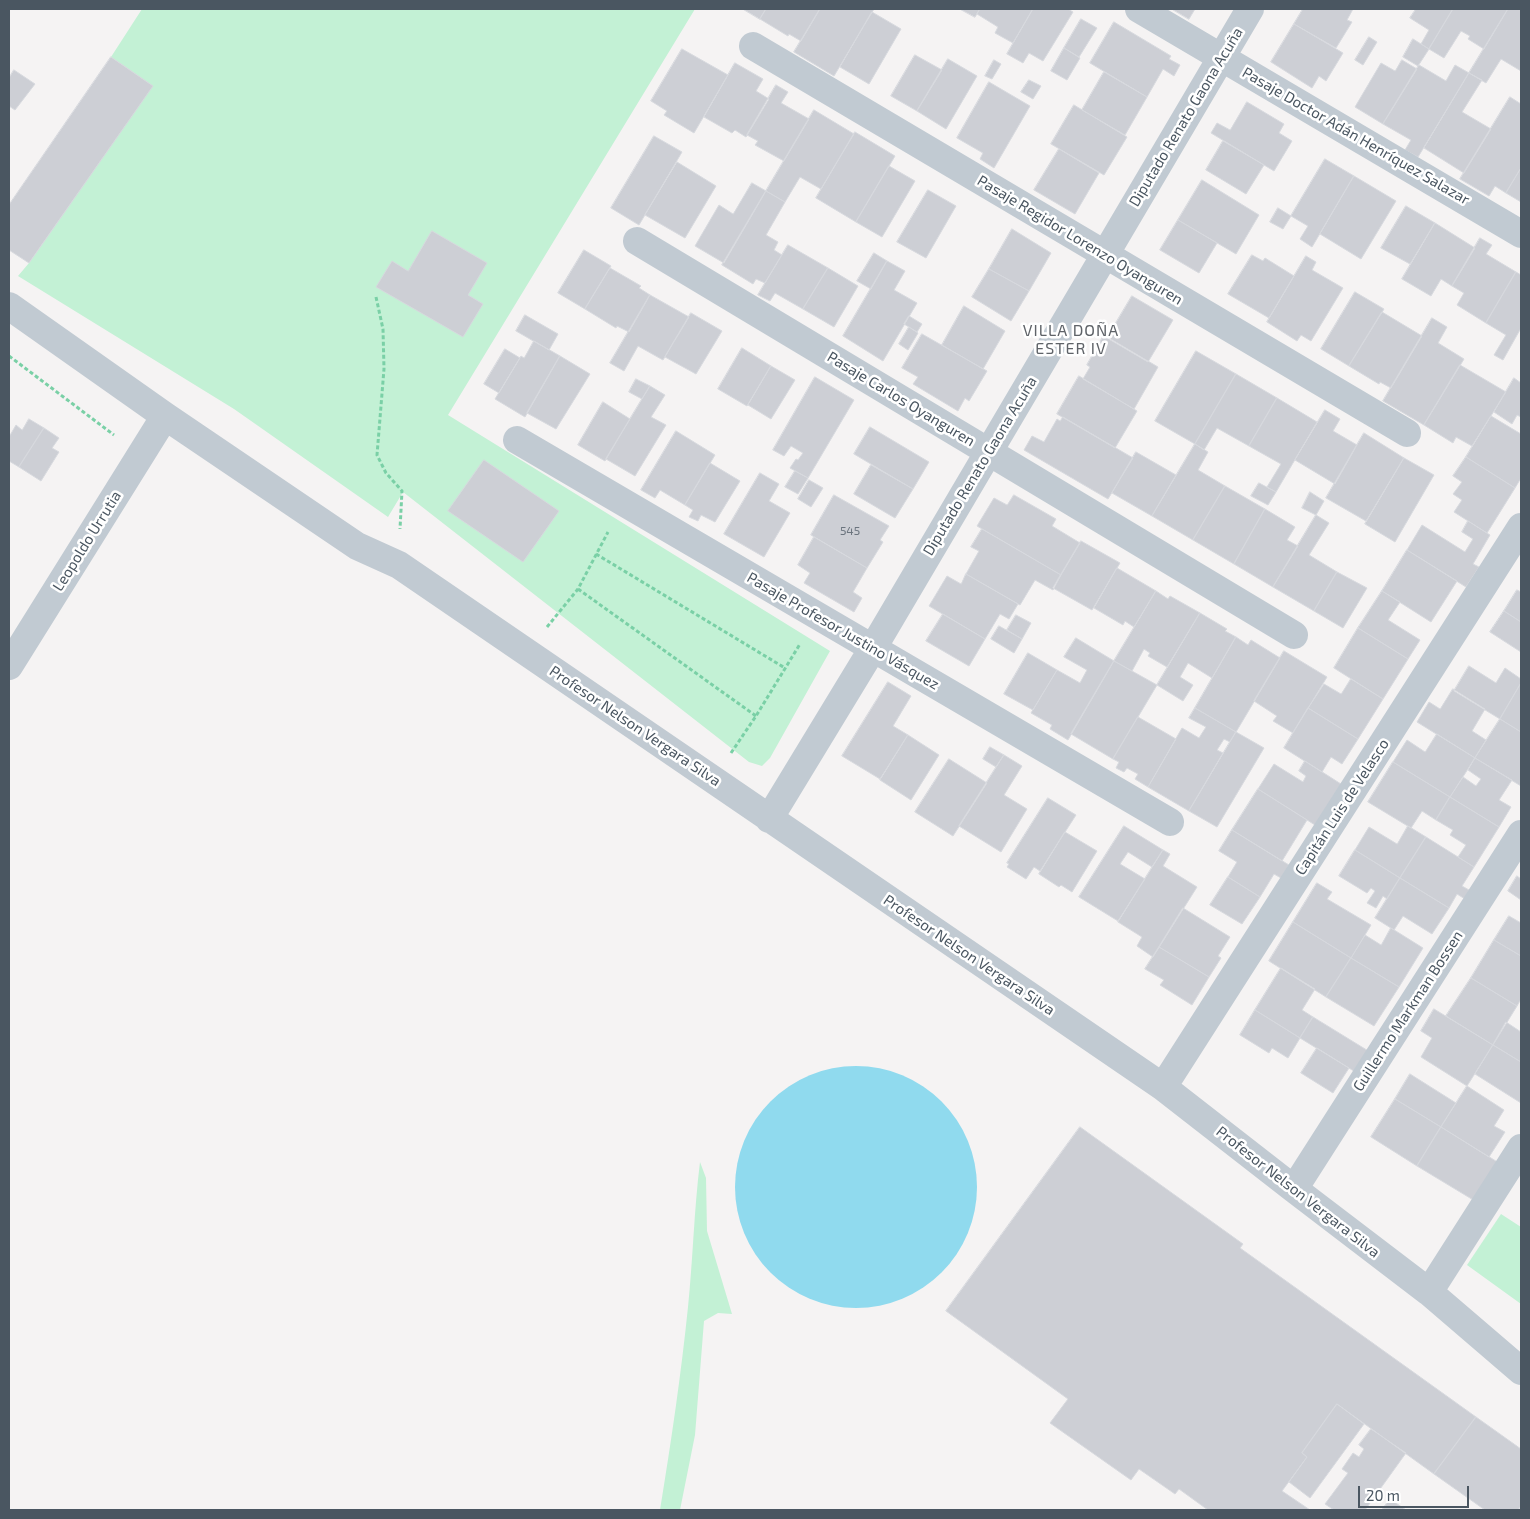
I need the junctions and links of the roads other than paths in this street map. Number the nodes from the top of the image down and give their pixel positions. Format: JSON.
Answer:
{"nodes":[{"id":1,"x":1139,"y":9,"type":"edge"},
{"id":2,"x":1250,"y":9,"type":"edge"},
{"id":3,"x":753,"y":46,"type":"dead end"},
{"id":4,"x":1222,"y":58,"type":"junction"},
{"id":5,"x":1521,"y":234,"type":"edge"},
{"id":6,"x":637,"y":241,"type":"dead end"},
{"id":7,"x":1105,"y":255,"type":"junction"},
{"id":8,"x":9,"y":306,"type":"edge"},
{"id":9,"x":165,"y":416,"type":"junction"},
{"id":10,"x":1406,"y":433,"type":"dead end"},
{"id":11,"x":517,"y":440,"type":"dead end"},
{"id":12,"x":989,"y":452,"type":"junction"},
{"id":13,"x":1517,"y":544,"type":"edge"},
{"id":14,"x":1294,"y":635,"type":"dead end"},
{"id":15,"x":873,"y":648,"type":"junction"},
{"id":16,"x":9,"y":666,"type":"edge"},
{"id":17,"x":769,"y":819,"type":"junction"},
{"id":18,"x":1170,"y":822,"type":"dead end"},
{"id":19,"x":1521,"y":834,"type":"edge"},
{"id":20,"x":1163,"y":1087,"type":"junction"},
{"id":21,"x":1521,"y":1148,"type":"edge"},
{"id":22,"x":1294,"y":1190,"type":"junction"},
{"id":23,"x":1429,"y":1292,"type":"junction"},
{"id":24,"x":1521,"y":1371,"type":"edge"}],
"edges":[{"from":1,"to":4,"type":"street","name":"Pasaje Doctor Adán Henríquez Salazar"},
{"from":2,"to":4,"type":"street","name":"Diputado Renato Gaona Acuña"},
{"from":3,"to":7,"type":"street","name":"Pasaje Regidor Lorenzo Oyanguren"},
{"from":4,"to":5,"type":"street","name":"Pasaje Doctor Adán Henríquez Salazar"},
{"from":4,"to":7,"type":"street","name":"Diputado Renato Gaona Acuña"},
{"from":6,"to":12,"type":"street","name":"Pasaje Carlos Oyanguren"},
{"from":7,"to":10,"type":"street","name":"Pasaje Regidor Lorenzo Oyanguren"},
{"from":7,"to":12,"type":"street","name":"Diputado Renato Gaona Acuña"},
{"from":8,"to":9,"type":"street","name":"Profesor Nelson Vergara Silva"},
{"from":9,"to":16,"type":"street","name":"Leopoldo Urrutia"},
{"from":9,"to":17,"type":"street","name":"Profesor Nelson Vergara Silva"},
{"from":11,"to":15,"type":"street","name":"Pasaje Profesor Justino Vásquez"},
{"from":12,"to":14,"type":"street","name":"Pasaje Carlos Oyanguren"},
{"from":12,"to":15,"type":"street","name":"Diputado Renato Gaona Acuña"},
{"from":13,"to":20,"type":"street","name":"Capitán Luis de Velasco"},
{"from":15,"to":17,"type":"street","name":"Diputado Renato Gaona Acuña"},
{"from":15,"to":18,"type":"street","name":"Pasaje Profesor Justino Vásquez"},
{"from":17,"to":20,"type":"street","name":"Profesor Nelson Vergara Silva"},
{"from":19,"to":22,"type":"street","name":"Guillermo Markman Bossen"},
{"from":20,"to":22,"type":"street","name":"Profesor Nelson Vergara Silva"},
{"from":21,"to":23,"type":"street"},
{"from":22,"to":23,"type":"street","name":"Profesor Nelson Vergara Silva"},
{"from":23,"to":24,"type":"street","name":"Profesor Nelson Vergara Silva"}]}
